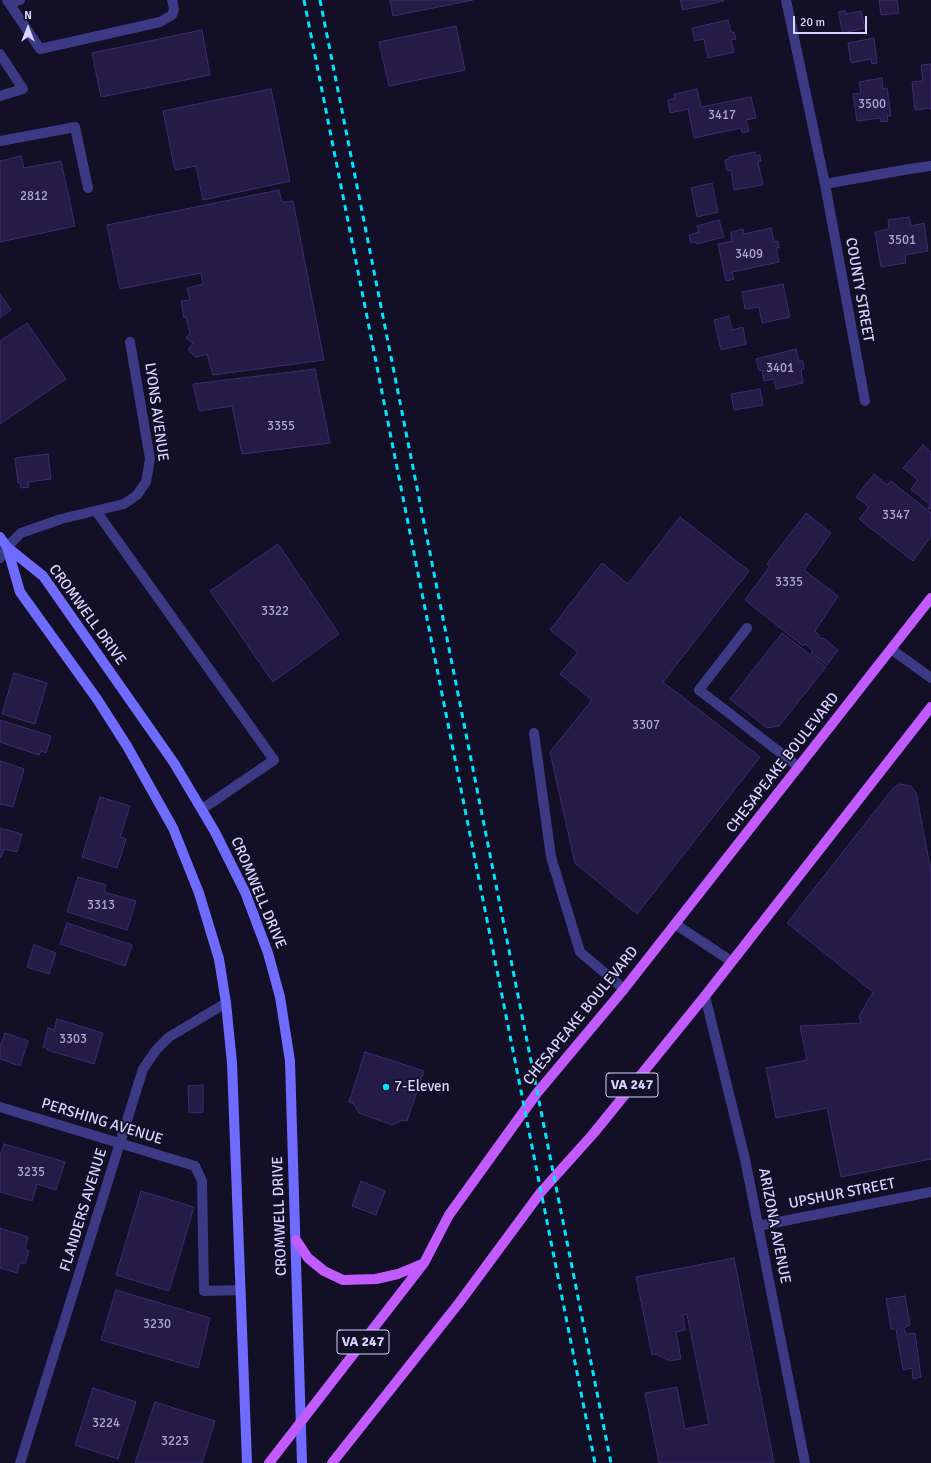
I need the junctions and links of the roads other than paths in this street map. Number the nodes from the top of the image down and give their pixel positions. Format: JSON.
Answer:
{"nodes":[{"id":1,"x":20,"y":0,"type":"edge"},
{"id":2,"x":172,"y":0,"type":"edge"},
{"id":3,"x":786,"y":0,"type":"edge"},
{"id":4,"x":8,"y":1,"type":"edge"},
{"id":5,"x":0,"y":54,"type":"edge"},
{"id":6,"x":0,"y":96,"type":"edge"},
{"id":7,"x":0,"y":140,"type":"edge"},
{"id":8,"x":931,"y":166,"type":"edge"},
{"id":9,"x":825,"y":184,"type":"junction"},
{"id":10,"x":88,"y":188,"type":"dead end"},
{"id":11,"x":130,"y":342,"type":"dead end"},
{"id":12,"x":865,"y":401,"type":"dead end"},
{"id":13,"x":96,"y":511,"type":"junction"},
{"id":14,"x":0,"y":537,"type":"edge"},
{"id":15,"x":7,"y":547,"type":"junction"},
{"id":16,"x":0,"y":558,"type":"edge"},
{"id":17,"x":931,"y":598,"type":"edge"},
{"id":18,"x":747,"y":628,"type":"dead end"},
{"id":19,"x":891,"y":649,"type":"junction"},
{"id":20,"x":931,"y":678,"type":"edge"},
{"id":21,"x":931,"y":707,"type":"edge"},
{"id":22,"x":534,"y":732,"type":"dead end"},
{"id":23,"x":799,"y":767,"type":"junction"},
{"id":24,"x":202,"y":809,"type":"junction"},
{"id":25,"x":675,"y":924,"type":"junction"},
{"id":26,"x":731,"y":961,"type":"junction"},
{"id":27,"x":624,"y":990,"type":"junction"},
{"id":28,"x":704,"y":996,"type":"junction"},
{"id":29,"x":226,"y":1003,"type":"junction"},
{"id":30,"x":0,"y":1107,"type":"edge"},
{"id":31,"x":120,"y":1143,"type":"junction"},
{"id":32,"x":931,"y":1192,"type":"edge"},
{"id":33,"x":758,"y":1226,"type":"junction"},
{"id":34,"x":296,"y":1240,"type":"junction"},
{"id":35,"x":424,"y":1263,"type":"junction"},
{"id":36,"x":240,"y":1290,"type":"junction"},
{"id":37,"x":301,"y":1422,"type":"junction"},
{"id":38,"x":20,"y":1463,"type":"edge"},
{"id":39,"x":247,"y":1463,"type":"edge"},
{"id":40,"x":269,"y":1463,"type":"edge"},
{"id":41,"x":302,"y":1463,"type":"edge"},
{"id":42,"x":332,"y":1463,"type":"edge"},
{"id":43,"x":805,"y":1463,"type":"edge"}],
"edges":[{"from":1,"to":4,"type":"street"},
{"from":2,"to":4,"type":"street"},
{"from":3,"to":9,"type":"street","name":"COUNTY STREET"},
{"from":5,"to":6,"type":"street"},
{"from":7,"to":10,"type":"street"},
{"from":8,"to":9,"type":"street"},
{"from":9,"to":12,"type":"street","name":"COUNTY STREET"},
{"from":11,"to":13,"type":"street","name":"LYONS AVENUE"},
{"from":13,"to":15,"type":"street","name":"LYONS AVENUE"},
{"from":13,"to":24,"type":"street"},
{"from":14,"to":15,"type":"street","name":"CROMWELL DRIVE"},
{"from":15,"to":16,"type":"street","name":"LYONS AVENUE"},
{"from":15,"to":24,"type":"street","name":"CROMWELL DRIVE"},
{"from":15,"to":29,"type":"street","name":"CROMWELL DRIVE"},
{"from":17,"to":19,"type":"main road","name":"CHESAPEAKE BOULEVARD","number":"VA 247"},
{"from":18,"to":23,"type":"street"},
{"from":19,"to":20,"type":"street"},
{"from":19,"to":23,"type":"main road","name":"CHESAPEAKE BOULEVARD","number":"VA 247"},
{"from":21,"to":26,"type":"main road","number":"VA 247"},
{"from":22,"to":27,"type":"street"},
{"from":23,"to":25,"type":"main road","name":"CHESAPEAKE BOULEVARD","number":"VA 247"},
{"from":24,"to":34,"type":"street","name":"CROMWELL DRIVE"},
{"from":25,"to":26,"type":"street"},
{"from":25,"to":27,"type":"main road","name":"CHESAPEAKE BOULEVARD","number":"VA 247"},
{"from":26,"to":28,"type":"main road","number":"VA 247"},
{"from":27,"to":35,"type":"main road","name":"CHESAPEAKE BOULEVARD","number":"VA 247"},
{"from":28,"to":33,"type":"street","name":"ARIZONA AVENUE"},
{"from":28,"to":42,"type":"main road","number":"VA 247"},
{"from":29,"to":31,"type":"street","name":"FLANDERS AVENUE"},
{"from":29,"to":36,"type":"street","name":"CROMWELL DRIVE"},
{"from":30,"to":31,"type":"street","name":"PERSHING AVENUE"},
{"from":31,"to":36,"type":"street","name":"PERSHING AVENUE"},
{"from":31,"to":38,"type":"street","name":"FLANDERS AVENUE"},
{"from":32,"to":33,"type":"street","name":"UPSHUR STREET"},
{"from":33,"to":43,"type":"street","name":"ARIZONA AVENUE"},
{"from":34,"to":35,"type":"main road"},
{"from":34,"to":37,"type":"street","name":"CROMWELL DRIVE"},
{"from":35,"to":37,"type":"main road","name":"CHESAPEAKE BOULEVARD","number":"VA 247"},
{"from":36,"to":39,"type":"street","name":"CROMWELL DRIVE"},
{"from":37,"to":40,"type":"main road","name":"CHESAPEAKE BOULEVARD","number":"VA 247"},
{"from":37,"to":41,"type":"street","name":"CROMWELL DRIVE"}]}
